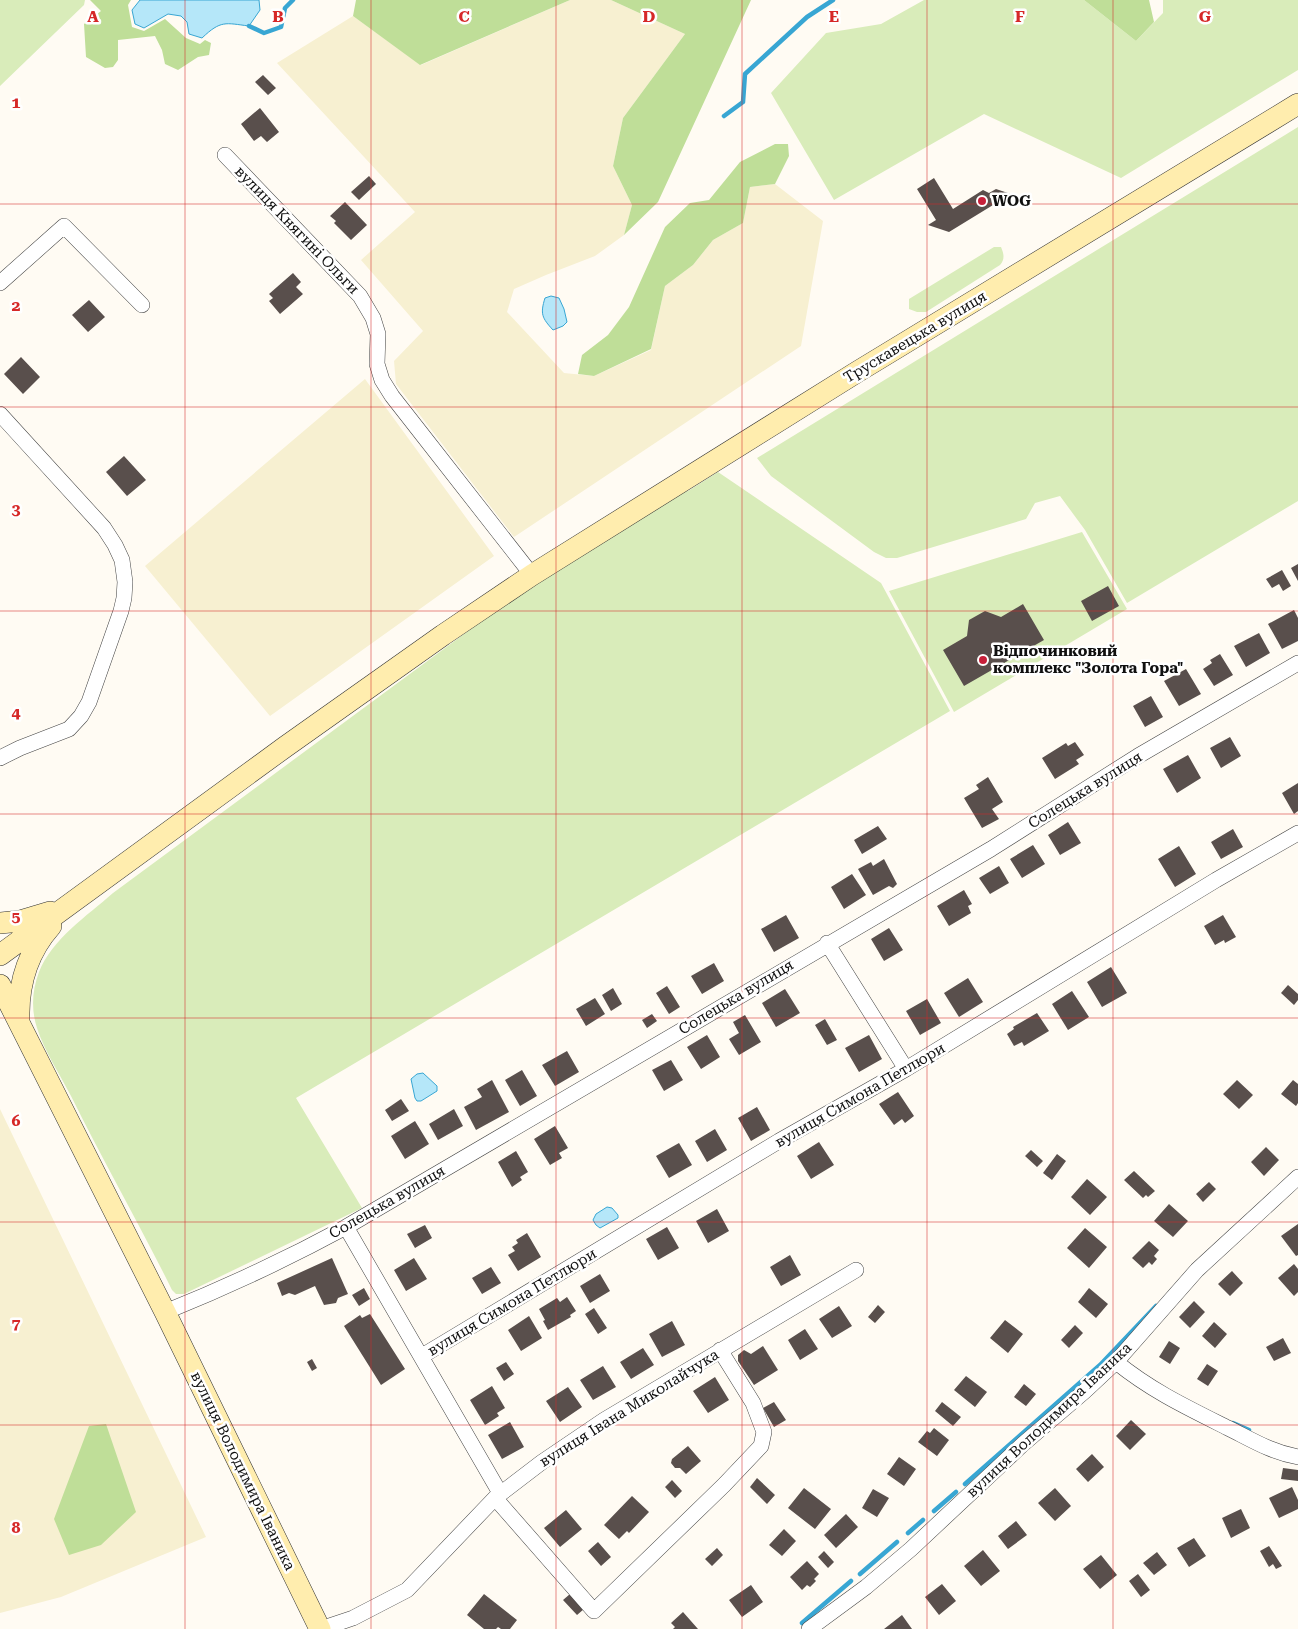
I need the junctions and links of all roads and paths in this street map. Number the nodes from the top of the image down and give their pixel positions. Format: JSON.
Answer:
{"nodes":[{"id":1,"x":1298,"y":104,"type":"edge"},
{"id":2,"x":224,"y":155,"type":"dead end"},
{"id":3,"x":0,"y":283,"type":"edge"},
{"id":4,"x":142,"y":305,"type":"dead end"},
{"id":5,"x":0,"y":414,"type":"edge"},
{"id":6,"x":532,"y":575,"type":"junction"},
{"id":7,"x":1298,"y":663,"type":"edge"},
{"id":8,"x":0,"y":758,"type":"edge"},
{"id":9,"x":1298,"y":833,"type":"edge"},
{"id":10,"x":69,"y":905,"type":"junction"},
{"id":11,"x":0,"y":922,"type":"edge"},
{"id":12,"x":827,"y":943,"type":"junction"},
{"id":13,"x":0,"y":955,"type":"edge"},
{"id":14,"x":0,"y":985,"type":"edge"},
{"id":15,"x":19,"y":1022,"type":"junction"},
{"id":16,"x":906,"y":1069,"type":"junction"},
{"id":17,"x":1298,"y":1177,"type":"edge"},
{"id":18,"x":346,"y":1227,"type":"junction"},
{"id":19,"x":856,"y":1270,"type":"dead end"},
{"id":20,"x":165,"y":1312,"type":"junction"},
{"id":21,"x":720,"y":1350,"type":"junction"},
{"id":22,"x":422,"y":1356,"type":"junction"},
{"id":23,"x":1116,"y":1362,"type":"junction"},
{"id":24,"x":1298,"y":1457,"type":"edge"},
{"id":25,"x":497,"y":1495,"type":"junction"},
{"id":26,"x":320,"y":1629,"type":"edge"},
{"id":27,"x":809,"y":1629,"type":"edge"}],
"edges":[{"from":1,"to":6,"type":"main road","name":"Трускавецька вулиця"},
{"from":2,"to":6,"type":"street","name":"вулиця Княгині Ольги"},
{"from":3,"to":4,"type":"street"},
{"from":5,"to":8,"type":"street"},
{"from":6,"to":10,"type":"main road","name":"Трускавецька вулиця"},
{"from":7,"to":12,"type":"street","name":"Солецька вулиця"},
{"from":9,"to":16,"type":"street","name":"вулиця Симона Петлюри"},
{"from":10,"to":11,"type":"main road"},
{"from":10,"to":13,"type":"main road"},
{"from":10,"to":15,"type":"main road"},
{"from":12,"to":16,"type":"street"},
{"from":12,"to":18,"type":"street","name":"Солецька вулиця"},
{"from":14,"to":15,"type":"main road","name":"вулиця Володимира Іваника"},
{"from":15,"to":20,"type":"main road","name":"вулиця Володимира Іваника"},
{"from":16,"to":22,"type":"street","name":"вулиця Симона Петлюри"},
{"from":17,"to":23,"type":"street","name":"вулиця Володимира Іваника"},
{"from":18,"to":20,"type":"street","name":"Солецька вулиця"},
{"from":18,"to":22,"type":"street"},
{"from":19,"to":21,"type":"street","name":"вулиця Івана Миколайчука"},
{"from":20,"to":26,"type":"main road","name":"вулиця Володимира Іваника"},
{"from":21,"to":25,"type":"street","name":"вулиця Івана Миколайчука"},
{"from":21,"to":25,"type":"street"},
{"from":22,"to":25,"type":"street"},
{"from":23,"to":24,"type":"street"},
{"from":23,"to":27,"type":"street","name":"вулиця Володимира Іваника"},
{"from":25,"to":26,"type":"street","name":"вулиця Івана Миколайчука"}]}
